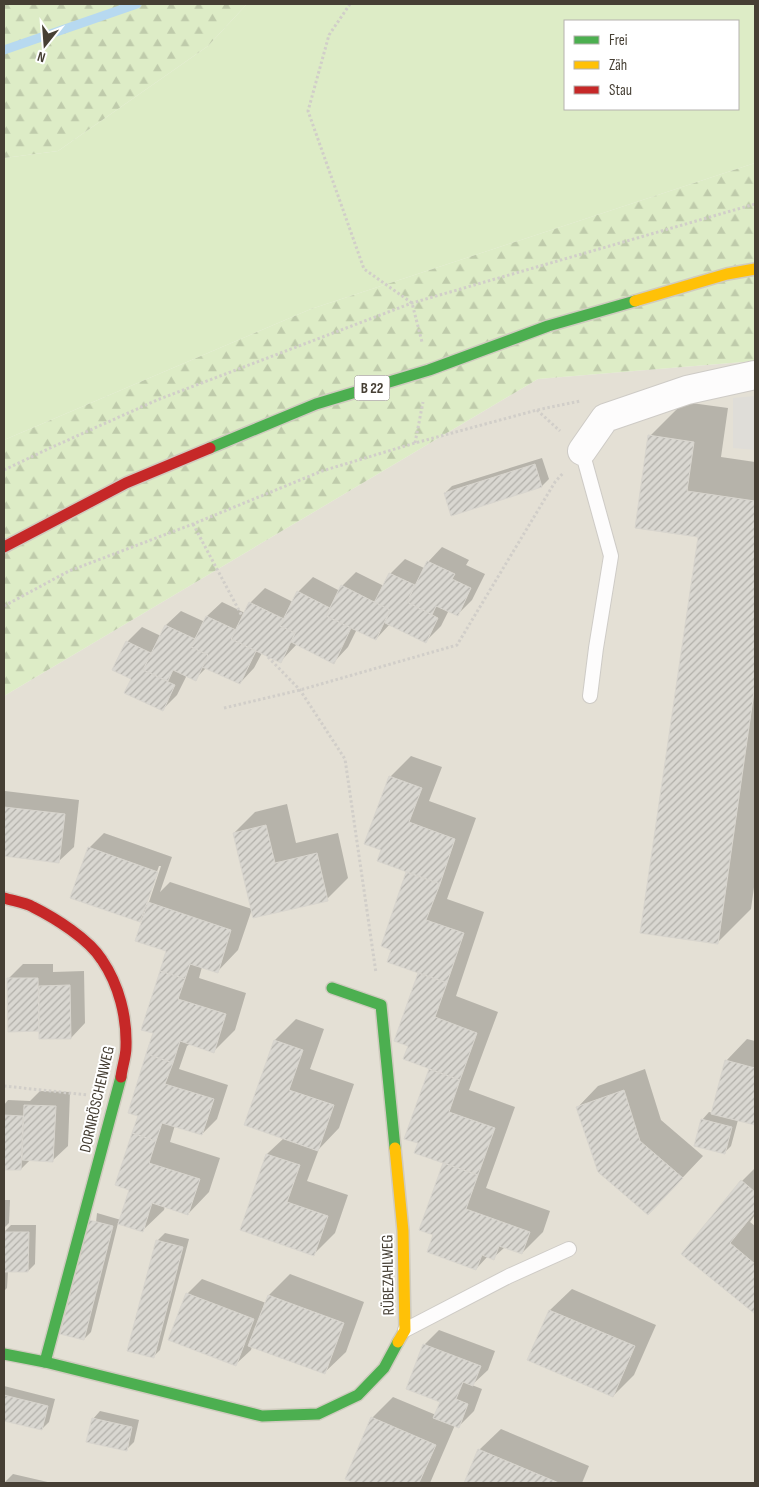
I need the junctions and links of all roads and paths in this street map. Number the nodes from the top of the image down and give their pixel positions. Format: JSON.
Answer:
{"nodes":[{"id":1,"x":350,"y":4,"type":"edge"},
{"id":2,"x":755,"y":204,"type":"edge"},
{"id":3,"x":755,"y":269,"type":"edge"},
{"id":4,"x":412,"y":303,"type":"junction"},
{"id":5,"x":429,"y":370,"type":"junction"},
{"id":6,"x":755,"y":375,"type":"edge"},
{"id":7,"x":584,"y":400,"type":"dead end"},
{"id":8,"x":415,"y":443,"type":"junction"},
{"id":9,"x":582,"y":451,"type":"junction"},
{"id":10,"x":4,"y":470,"type":"edge"},
{"id":11,"x":193,"y":524,"type":"junction"},
{"id":12,"x":4,"y":547,"type":"edge"},
{"id":13,"x":4,"y":606,"type":"edge"},
{"id":14,"x":242,"y":616,"type":"dead end"},
{"id":15,"x":268,"y":657,"type":"dead end"},
{"id":16,"x":300,"y":690,"type":"junction"},
{"id":17,"x":590,"y":696,"type":"dead end"},
{"id":18,"x":224,"y":708,"type":"dead end"},
{"id":19,"x":4,"y":898,"type":"edge"},
{"id":20,"x":332,"y":988,"type":"dead end"},
{"id":21,"x":381,"y":1006,"type":"junction"},
{"id":22,"x":4,"y":1086,"type":"edge"},
{"id":23,"x":116,"y":1098,"type":"junction"},
{"id":24,"x":569,"y":1249,"type":"dead end"},
{"id":25,"x":405,"y":1330,"type":"junction"},
{"id":26,"x":4,"y":1354,"type":"edge"},
{"id":27,"x":45,"y":1362,"type":"junction"}],
"edges":[{"from":1,"to":4,"type":"path"},
{"from":2,"to":4,"type":"path"},
{"from":3,"to":5,"type":"street","number":"B 22"},
{"from":4,"to":5,"type":"path"},
{"from":4,"to":10,"type":"path"},
{"from":5,"to":8,"type":"path"},
{"from":5,"to":12,"type":"street","number":"B 22"},
{"from":6,"to":9,"type":"street"},
{"from":7,"to":8,"type":"path"},
{"from":8,"to":11,"type":"path"},
{"from":9,"to":16,"type":"path"},
{"from":9,"to":17,"type":"lane"},
{"from":11,"to":13,"type":"path"},
{"from":11,"to":14,"type":"path"},
{"from":15,"to":16,"type":"path"},
{"from":16,"to":18,"type":"path"},
{"from":16,"to":21,"type":"path"},
{"from":19,"to":23,"type":"street","name":"DORNRÖSCHENWEG"},
{"from":20,"to":21,"type":"street"},
{"from":21,"to":25,"type":"street","name":"RÜBEZAHLWEG"},
{"from":22,"to":23,"type":"path"},
{"from":23,"to":27,"type":"street","name":"DORNRÖSCHENWEG"},
{"from":24,"to":25,"type":"lane"},
{"from":25,"to":27,"type":"street","name":"RÜBEZAHLWEG"},
{"from":26,"to":27,"type":"street","name":"RÜBEZAHLWEG"}]}
